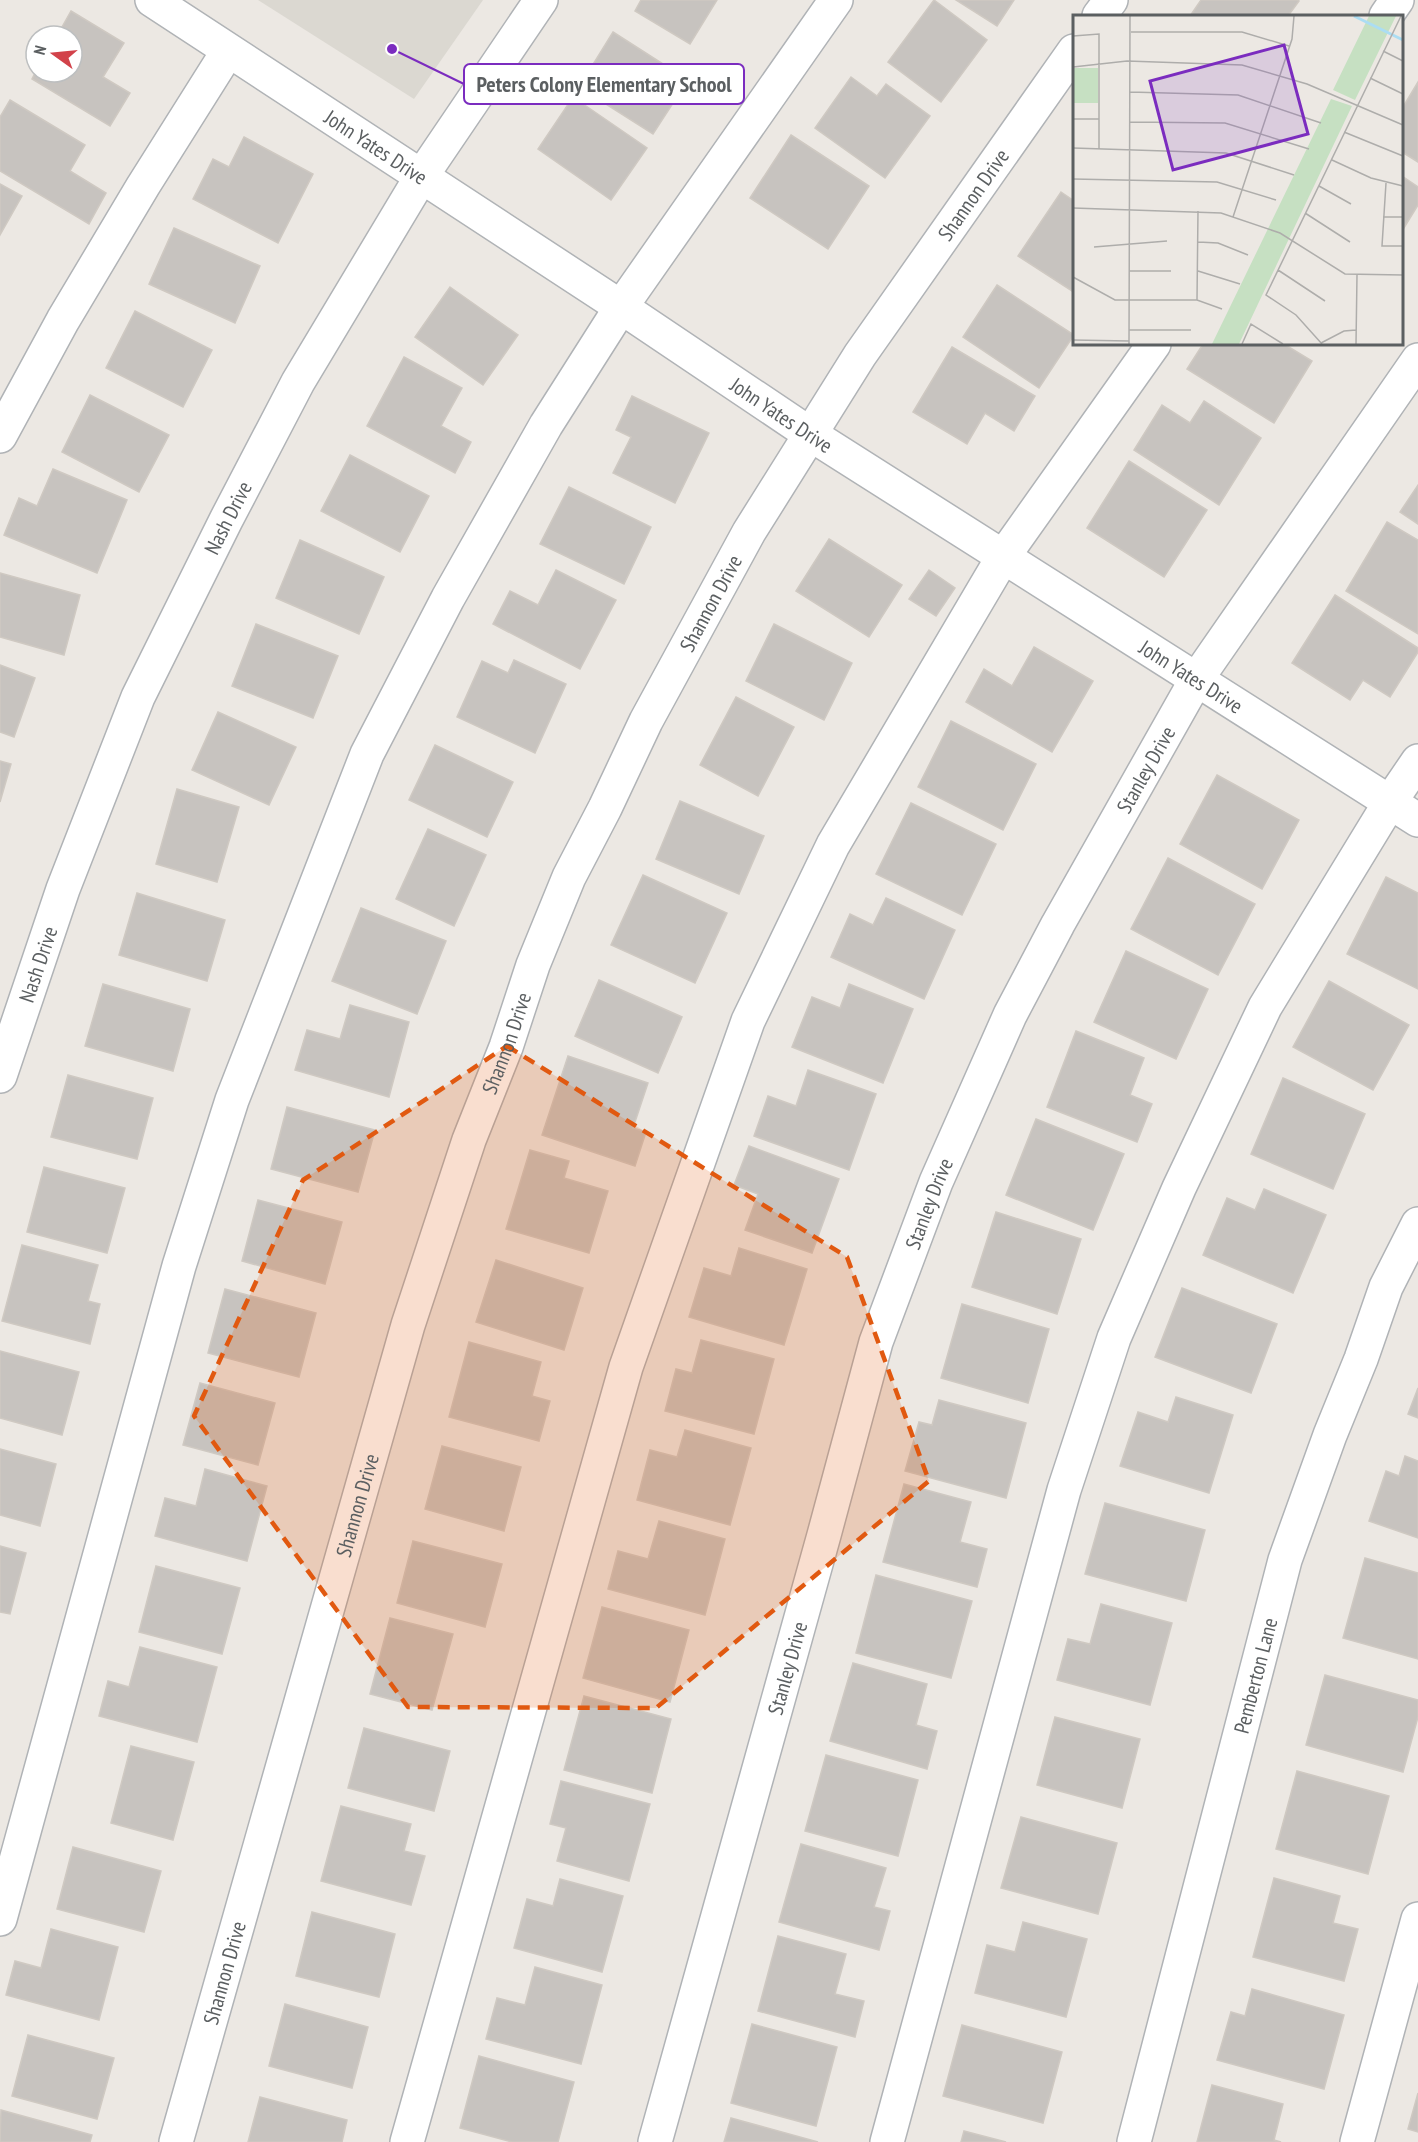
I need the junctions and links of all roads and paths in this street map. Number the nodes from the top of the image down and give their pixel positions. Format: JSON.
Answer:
{"nodes":[{"id":1,"x":152,"y":0,"type":"edge"},
{"id":2,"x":541,"y":0,"type":"edge"},
{"id":3,"x":836,"y":0,"type":"edge"},
{"id":4,"x":1111,"y":0,"type":"edge"},
{"id":5,"x":1397,"y":0,"type":"edge"},
{"id":6,"x":1100,"y":15,"type":"edge"},
{"id":7,"x":1387,"y":15,"type":"edge"},
{"id":8,"x":228,"y":51,"type":"junction"},
{"id":9,"x":1073,"y":52,"type":"edge"},
{"id":10,"x":421,"y":177,"type":"junction"},
{"id":11,"x":621,"y":307,"type":"junction"},
{"id":12,"x":1153,"y":345,"type":"edge"},
{"id":13,"x":1418,"y":360,"type":"edge"},
{"id":14,"x":810,"y":434,"type":"junction"},
{"id":15,"x":0,"y":436,"type":"edge"},
{"id":16,"x":1003,"y":557,"type":"junction"},
{"id":17,"x":1196,"y":680,"type":"junction"},
{"id":18,"x":1418,"y":761,"type":"edge"},
{"id":19,"x":1390,"y":802,"type":"junction"},
{"id":20,"x":1418,"y":820,"type":"edge"},
{"id":21,"x":0,"y":1076,"type":"edge"},
{"id":22,"x":1418,"y":1224,"type":"edge"},
{"id":23,"x":0,"y":1919,"type":"edge"},
{"id":24,"x":1418,"y":1919,"type":"edge"},
{"id":25,"x":176,"y":2142,"type":"edge"},
{"id":26,"x":407,"y":2142,"type":"edge"},
{"id":27,"x":655,"y":2142,"type":"edge"},
{"id":28,"x":887,"y":2142,"type":"edge"},
{"id":29,"x":1134,"y":2142,"type":"edge"},
{"id":30,"x":1357,"y":2142,"type":"edge"}],
"edges":[{"from":1,"to":8,"type":"street","name":"John Yates Drive"},
{"from":2,"to":10,"type":"street","name":"Nash Drive"},
{"from":3,"to":11,"type":"street"},
{"from":4,"to":6,"type":"street"},
{"from":5,"to":7,"type":"street"},
{"from":8,"to":10,"type":"street","name":"John Yates Drive"},
{"from":8,"to":15,"type":"street"},
{"from":9,"to":14,"type":"street","name":"Shannon Drive"},
{"from":10,"to":11,"type":"street","name":"John Yates Drive"},
{"from":10,"to":21,"type":"street","name":"Nash Drive"},
{"from":11,"to":14,"type":"street","name":"John Yates Drive"},
{"from":11,"to":23,"type":"street"},
{"from":12,"to":16,"type":"street"},
{"from":13,"to":17,"type":"street","name":"Stanley Drive"},
{"from":14,"to":16,"type":"street","name":"John Yates Drive"},
{"from":14,"to":25,"type":"street","name":"Shannon Drive"},
{"from":16,"to":17,"type":"street","name":"John Yates Drive"},
{"from":16,"to":26,"type":"street"},
{"from":17,"to":19,"type":"street","name":"John Yates Drive"},
{"from":17,"to":27,"type":"street","name":"Stanley Drive"},
{"from":18,"to":19,"type":"street"},
{"from":19,"to":20,"type":"street","name":"John Yates Drive"},
{"from":19,"to":28,"type":"street"},
{"from":22,"to":29,"type":"street","name":"Pemberton Lane"},
{"from":24,"to":30,"type":"street"}]}
